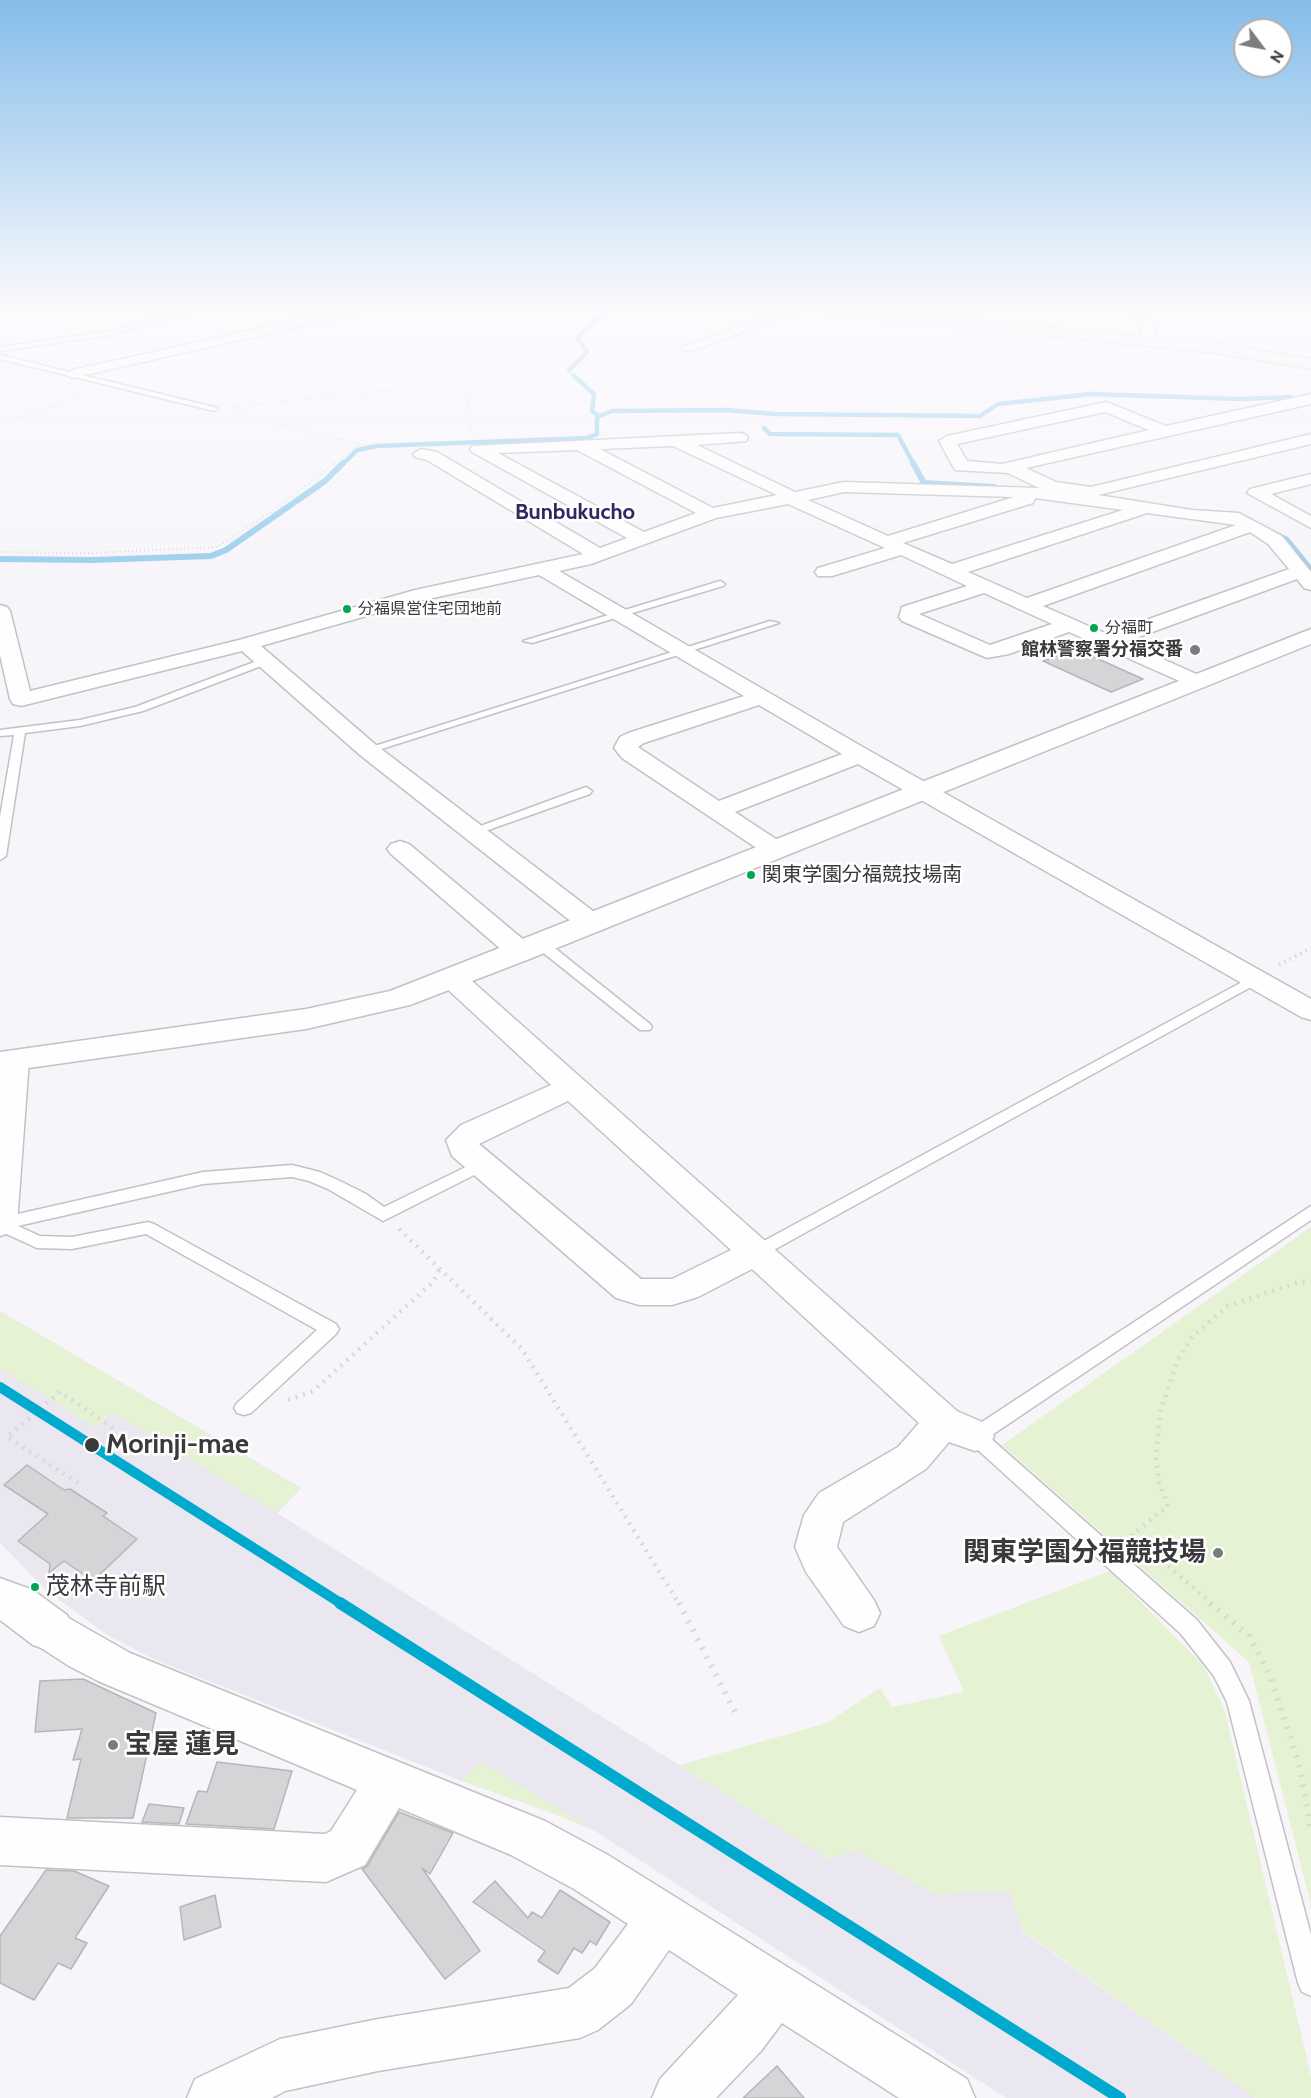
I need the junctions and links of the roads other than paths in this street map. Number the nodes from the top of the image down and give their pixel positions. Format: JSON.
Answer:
{"nodes":[{"id":1,"x":1097,"y":409,"type":"edge"},
{"id":2,"x":1111,"y":409,"type":"edge"},
{"id":3,"x":1266,"y":409,"type":"edge"},
{"id":4,"x":1201,"y":423,"type":"junction"},
{"id":5,"x":1165,"y":431,"type":"junction"},
{"id":6,"x":1222,"y":432,"type":"dead end"},
{"id":7,"x":740,"y":438,"type":"dead end"},
{"id":8,"x":1311,"y":439,"type":"edge"},
{"id":9,"x":675,"y":441,"type":"junction"},
{"id":10,"x":1244,"y":441,"type":"dead end"},
{"id":11,"x":579,"y":444,"type":"junction"},
{"id":12,"x":1266,"y":450,"type":"junction"},
{"id":13,"x":422,"y":454,"type":"dead end"},
{"id":14,"x":1302,"y":464,"type":"edge"},
{"id":15,"x":1010,"y":468,"type":"junction"},
{"id":16,"x":1311,"y":480,"type":"edge"},
{"id":17,"x":1047,"y":493,"type":"junction"},
{"id":18,"x":792,"y":499,"type":"junction"},
{"id":19,"x":1151,"y":507,"type":"junction"},
{"id":20,"x":711,"y":514,"type":"junction"},
{"id":21,"x":1311,"y":523,"type":"edge"},
{"id":22,"x":1252,"y":525,"type":"junction"},
{"id":23,"x":641,"y":538,"type":"junction"},
{"id":24,"x":894,"y":545,"type":"junction"},
{"id":25,"x":597,"y":555,"type":"junction"},
{"id":26,"x":540,"y":568,"type":"junction"},
{"id":27,"x":825,"y":572,"type":"dead end"},
{"id":28,"x":951,"y":572,"type":"junction"},
{"id":29,"x":1306,"y":577,"type":"edge"},
{"id":30,"x":720,"y":584,"type":"dead end"},
{"id":31,"x":984,"y":586,"type":"junction"},
{"id":32,"x":1026,"y":605,"type":"junction"},
{"id":33,"x":0,"y":611,"type":"edge"},
{"id":34,"x":618,"y":615,"type":"junction"},
{"id":35,"x":774,"y":623,"type":"dead end"},
{"id":36,"x":1069,"y":625,"type":"junction"},
{"id":37,"x":1311,"y":636,"type":"edge"},
{"id":38,"x":528,"y":641,"type":"dead end"},
{"id":39,"x":1106,"y":642,"type":"junction"},
{"id":40,"x":246,"y":644,"type":"junction"},
{"id":41,"x":682,"y":650,"type":"junction"},
{"id":42,"x":265,"y":661,"type":"junction"},
{"id":43,"x":1195,"y":682,"type":"junction"},
{"id":44,"x":760,"y":698,"type":"junction"},
{"id":45,"x":20,"y":730,"type":"junction"},
{"id":46,"x":0,"y":733,"type":"edge"},
{"id":47,"x":368,"y":750,"type":"junction"},
{"id":48,"x":860,"y":755,"type":"junction"},
{"id":49,"x":586,"y":791,"type":"dead end"},
{"id":50,"x":924,"y":792,"type":"junction"},
{"id":51,"x":716,"y":811,"type":"junction"},
{"id":52,"x":473,"y":831,"type":"junction"},
{"id":53,"x":400,"y":849,"type":"dead end"},
{"id":54,"x":776,"y":850,"type":"junction"},
{"id":55,"x":0,"y":856,"type":"edge"},
{"id":56,"x":592,"y":924,"type":"junction"},
{"id":57,"x":531,"y":948,"type":"junction"},
{"id":58,"x":453,"y":979,"type":"junction"},
{"id":59,"x":1255,"y":979,"type":"junction"},
{"id":60,"x":1311,"y":1011,"type":"edge"},
{"id":61,"x":645,"y":1027,"type":"dead end"},
{"id":62,"x":7,"y":1061,"type":"edge"},
{"id":63,"x":572,"y":1087,"type":"junction"},
{"id":64,"x":482,"y":1164,"type":"junction"},
{"id":65,"x":1311,"y":1212,"type":"edge"},
{"id":66,"x":0,"y":1224,"type":"edge"},
{"id":67,"x":755,"y":1253,"type":"junction"},
{"id":68,"x":244,"y":1408,"type":"road end"},
{"id":69,"x":959,"y":1429,"type":"junction"},
{"id":70,"x":0,"y":1598,"type":"edge"},
{"id":71,"x":860,"y":1613,"type":"dead end"},
{"id":72,"x":50,"y":1630,"type":"joint"},
{"id":73,"x":389,"y":1782,"type":"junction"},
{"id":74,"x":0,"y":1841,"type":"edge"},
{"id":75,"x":663,"y":1917,"type":"junction"},
{"id":76,"x":1311,"y":1983,"type":"edge"},
{"id":77,"x":775,"y":1990,"type":"junction"},
{"id":78,"x":214,"y":2098,"type":"edge"},
{"id":79,"x":679,"y":2098,"type":"edge"},
{"id":80,"x":948,"y":2098,"type":"edge"}],
"edges":[{"from":1,"to":15,"type":"street"},
{"from":2,"to":5,"type":"street"},
{"from":3,"to":4,"type":"street"},
{"from":4,"to":5,"type":"street"},
{"from":4,"to":6,"type":"street"},
{"from":5,"to":15,"type":"street"},
{"from":7,"to":9,"type":"street"},
{"from":8,"to":12,"type":"street"},
{"from":9,"to":11,"type":"street"},
{"from":9,"to":18,"type":"street"},
{"from":10,"to":12,"type":"street"},
{"from":11,"to":20,"type":"street"},
{"from":11,"to":23,"type":"street"},
{"from":12,"to":14,"type":"street"},
{"from":12,"to":15,"type":"street"},
{"from":13,"to":25,"type":"street"},
{"from":16,"to":21,"type":"street"},
{"from":17,"to":18,"type":"street"},
{"from":17,"to":19,"type":"street"},
{"from":17,"to":24,"type":"street"},
{"from":18,"to":20,"type":"street"},
{"from":18,"to":24,"type":"street"},
{"from":19,"to":22,"type":"street"},
{"from":19,"to":28,"type":"street"},
{"from":20,"to":23,"type":"street"},
{"from":22,"to":29,"type":"street"},
{"from":22,"to":32,"type":"street"},
{"from":23,"to":25,"type":"street"},
{"from":24,"to":27,"type":"street"},
{"from":24,"to":28,"type":"street"},
{"from":25,"to":26,"type":"street"},
{"from":26,"to":34,"type":"street"},
{"from":26,"to":40,"type":"street"},
{"from":28,"to":31,"type":"street"},
{"from":29,"to":39,"type":"street"},
{"from":30,"to":34,"type":"lane"},
{"from":31,"to":32,"type":"street"},
{"from":31,"to":36,"type":"street"},
{"from":32,"to":36,"type":"street"},
{"from":33,"to":40,"type":"street"},
{"from":34,"to":38,"type":"lane"},
{"from":34,"to":41,"type":"street"},
{"from":35,"to":41,"type":"lane"},
{"from":36,"to":39,"type":"street"},
{"from":37,"to":43,"type":"street"},
{"from":39,"to":43,"type":"street"},
{"from":40,"to":42,"type":"street"},
{"from":41,"to":44,"type":"street"},
{"from":41,"to":47,"type":"lane"},
{"from":42,"to":45,"type":"lane"},
{"from":42,"to":47,"type":"street"},
{"from":43,"to":50,"type":"street"},
{"from":44,"to":48,"type":"street"},
{"from":44,"to":51,"type":"street"},
{"from":45,"to":46,"type":"lane"},
{"from":45,"to":55,"type":"lane"},
{"from":47,"to":52,"type":"street"},
{"from":48,"to":50,"type":"street"},
{"from":48,"to":51,"type":"street"},
{"from":49,"to":52,"type":"lane"},
{"from":50,"to":54,"type":"street"},
{"from":50,"to":59,"type":"street"},
{"from":51,"to":54,"type":"street"},
{"from":52,"to":56,"type":"street"},
{"from":53,"to":57,"type":"street"},
{"from":54,"to":56,"type":"street"},
{"from":56,"to":57,"type":"street"},
{"from":57,"to":58,"type":"street"},
{"from":57,"to":61,"type":"lane"},
{"from":58,"to":62,"type":"street"},
{"from":58,"to":63,"type":"street"},
{"from":59,"to":60,"type":"street"},
{"from":59,"to":67,"type":"lane"},
{"from":62,"to":66,"type":"street"},
{"from":63,"to":64,"type":"street"},
{"from":63,"to":67,"type":"street"},
{"from":64,"to":67,"type":"street"},
{"from":64,"to":68,"type":"lane"},
{"from":65,"to":69,"type":"lane"},
{"from":67,"to":69,"type":"street"},
{"from":69,"to":71,"type":"street"},
{"from":69,"to":76,"type":"lane"},
{"from":70,"to":72,"type":"street"},
{"from":72,"to":73,"type":"street"},
{"from":73,"to":74,"type":"street"},
{"from":73,"to":75,"type":"street"},
{"from":75,"to":77,"type":"street"},
{"from":75,"to":78,"type":"street"},
{"from":77,"to":79,"type":"street"},
{"from":77,"to":80,"type":"street"}]}
